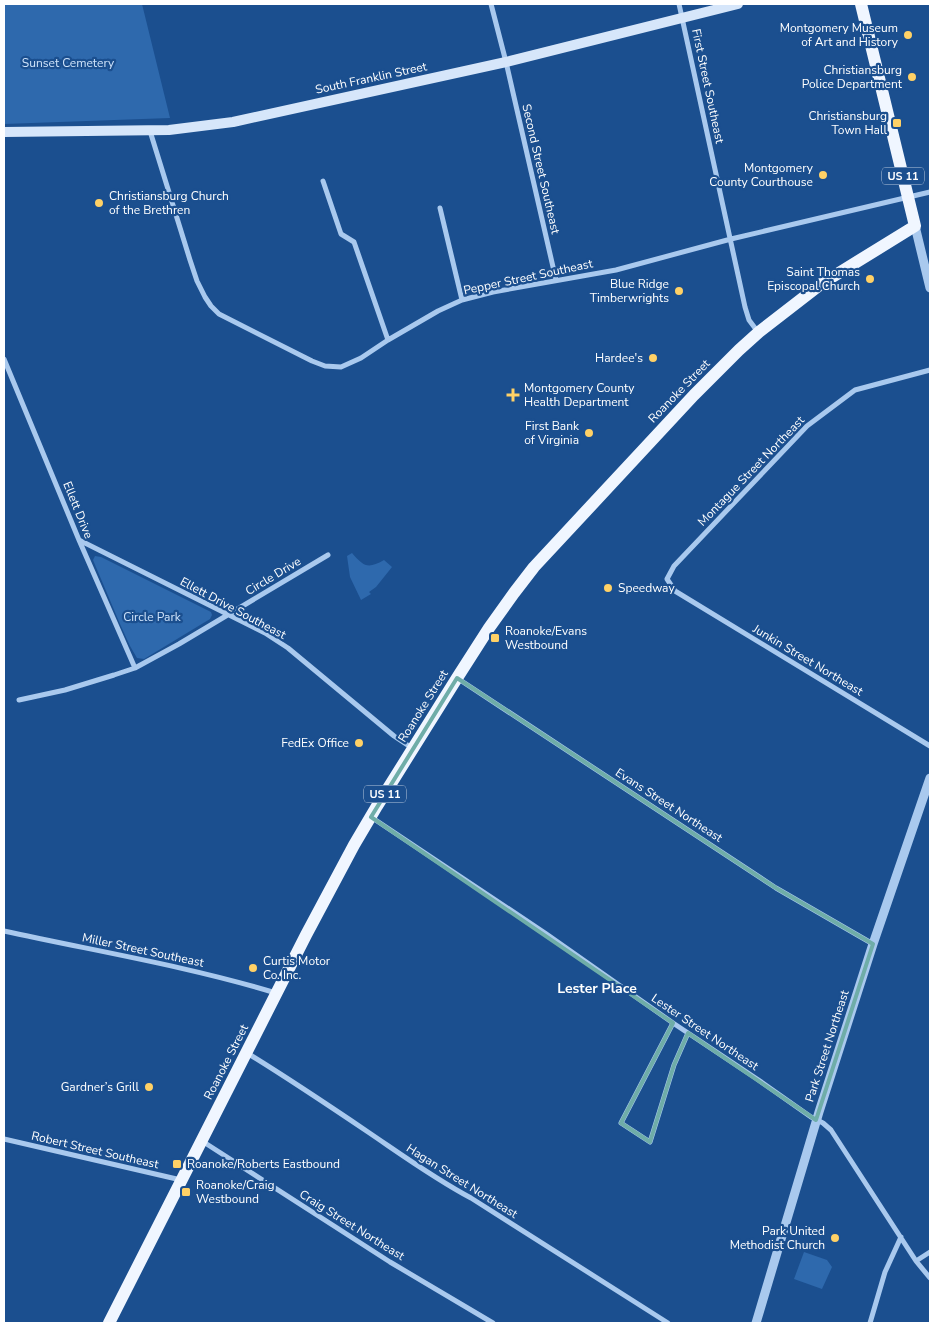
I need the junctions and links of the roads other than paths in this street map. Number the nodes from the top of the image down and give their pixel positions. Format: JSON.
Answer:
{"nodes":[{"id":1,"x":491,"y":4,"type":"edge"},
{"id":2,"x":679,"y":4,"type":"edge"},
{"id":3,"x":738,"y":4,"type":"edge"},
{"id":4,"x":861,"y":4,"type":"edge"},
{"id":5,"x":682,"y":17,"type":"junction"},
{"id":6,"x":506,"y":62,"type":"junction"},
{"id":7,"x":150,"y":130,"type":"junction"},
{"id":8,"x":4,"y":132,"type":"edge"},
{"id":9,"x":323,"y":181,"type":"dead end"},
{"id":10,"x":930,"y":192,"type":"edge"},
{"id":11,"x":908,"y":198,"type":"junction"},
{"id":12,"x":440,"y":208,"type":"dead end"},
{"id":13,"x":915,"y":226,"type":"junction"},
{"id":14,"x":731,"y":239,"type":"junction"},
{"id":15,"x":556,"y":280,"type":"junction"},
{"id":16,"x":930,"y":288,"type":"edge"},
{"id":17,"x":462,"y":300,"type":"junction"},
{"id":18,"x":759,"y":332,"type":"junction"},
{"id":19,"x":388,"y":340,"type":"junction"},
{"id":20,"x":4,"y":359,"type":"edge"},
{"id":21,"x":930,"y":370,"type":"edge"},
{"id":22,"x":79,"y":540,"type":"junction"},
{"id":23,"x":328,"y":555,"type":"dead end"},
{"id":24,"x":675,"y":591,"type":"joint"},
{"id":25,"x":228,"y":615,"type":"junction"},
{"id":26,"x":135,"y":668,"type":"junction"},
{"id":27,"x":457,"y":678,"type":"junction"},
{"id":28,"x":18,"y":700,"type":"dead end"},
{"id":29,"x":930,"y":746,"type":"edge"},
{"id":30,"x":413,"y":748,"type":"junction"},
{"id":31,"x":930,"y":778,"type":"edge"},
{"id":32,"x":371,"y":817,"type":"junction"},
{"id":33,"x":4,"y":932,"type":"edge"},
{"id":34,"x":873,"y":944,"type":"junction"},
{"id":35,"x":277,"y":993,"type":"junction"},
{"id":36,"x":673,"y":1023,"type":"junction"},
{"id":37,"x":688,"y":1033,"type":"junction"},
{"id":38,"x":246,"y":1053,"type":"junction"},
{"id":39,"x":816,"y":1120,"type":"junction"},
{"id":40,"x":4,"y":1139,"type":"edge"},
{"id":41,"x":202,"y":1141,"type":"junction"},
{"id":42,"x":182,"y":1180,"type":"junction"},
{"id":43,"x":901,"y":1237,"type":"junction"},
{"id":44,"x":930,"y":1252,"type":"edge"},
{"id":45,"x":916,"y":1261,"type":"junction"},
{"id":46,"x":930,"y":1278,"type":"edge"},
{"id":47,"x":108,"y":1323,"type":"edge"},
{"id":48,"x":493,"y":1323,"type":"edge"},
{"id":49,"x":668,"y":1323,"type":"edge"},
{"id":50,"x":756,"y":1323,"type":"edge"},
{"id":51,"x":870,"y":1323,"type":"edge"}],
"edges":[{"from":1,"to":6,"type":"street","name":"Second Street Southeast"},
{"from":2,"to":5,"type":"street","name":"First Street Southeast"},
{"from":3,"to":5,"type":"main road","name":"South Franklin Street"},
{"from":4,"to":11,"type":"main road","number":"US 11"},
{"from":5,"to":6,"type":"main road","name":"South Franklin Street"},
{"from":5,"to":14,"type":"street","name":"First Street Southeast"},
{"from":6,"to":7,"type":"main road","name":"South Franklin Street"},
{"from":6,"to":15,"type":"street","name":"Second Street Southeast"},
{"from":7,"to":8,"type":"main road","name":"South Franklin Street"},
{"from":7,"to":19,"type":"street","name":"Pepper Street Southeast"},
{"from":9,"to":19,"type":"street"},
{"from":10,"to":11,"type":"street","name":"Pepper Street Southeast"},
{"from":11,"to":13,"type":"main road","number":"US 11"},
{"from":11,"to":14,"type":"street","name":"Pepper Street Southeast"},
{"from":12,"to":17,"type":"street"},
{"from":13,"to":16,"type":"street"},
{"from":13,"to":18,"type":"main road","name":"Roanoke Street","number":"US 11"},
{"from":14,"to":15,"type":"street","name":"Pepper Street Southeast"},
{"from":14,"to":18,"type":"street","name":"First Street Southeast"},
{"from":15,"to":17,"type":"street","name":"Pepper Street Southeast"},
{"from":17,"to":19,"type":"street","name":"Pepper Street Southeast"},
{"from":18,"to":27,"type":"main road","name":"Roanoke Street","number":"US 11"},
{"from":20,"to":22,"type":"street","name":"Ellett Drive"},
{"from":21,"to":24,"type":"street","name":"Montague Street Northeast"},
{"from":22,"to":25,"type":"street","name":"Ellett Drive Southeast"},
{"from":22,"to":26,"type":"street","name":"Ellett Drive"},
{"from":23,"to":25,"type":"street","name":"Circle Drive"},
{"from":24,"to":29,"type":"street","name":"Junkin Street Northeast"},
{"from":25,"to":26,"type":"street","name":"Circle Drive"},
{"from":25,"to":30,"type":"street","name":"Ellett Drive Southeast"},
{"from":26,"to":28,"type":"street","name":"Circle Drive"},
{"from":27,"to":30,"type":"main road","name":"Roanoke Street","number":"US 11"},
{"from":27,"to":34,"type":"street","name":"Evans Street Northeast"},
{"from":30,"to":32,"type":"main road","name":"Roanoke Street","number":"US 11"},
{"from":31,"to":34,"type":"street","name":"Park Street Northeast"},
{"from":32,"to":35,"type":"main road","name":"Roanoke Street","number":"US 11"},
{"from":32,"to":36,"type":"street","name":"Lester Street Northeast"},
{"from":33,"to":35,"type":"street","name":"Miller Street Southeast"},
{"from":34,"to":39,"type":"street","name":"Park Street Northeast"},
{"from":35,"to":38,"type":"main road","name":"Roanoke Street","number":"US 11"},
{"from":36,"to":37,"type":"street","name":"Lester Street Northeast"},
{"from":36,"to":37,"type":"street"},
{"from":37,"to":39,"type":"street","name":"Lester Street Northeast"},
{"from":38,"to":41,"type":"main road","name":"Roanoke Street","number":"US 11"},
{"from":38,"to":49,"type":"street","name":"Hagan Street Northeast"},
{"from":39,"to":43,"type":"street","name":"Lester Street Northeast"},
{"from":39,"to":50,"type":"street","name":"Park Street Northeast"},
{"from":40,"to":42,"type":"street","name":"Robert Street Southeast"},
{"from":41,"to":42,"type":"main road","name":"Roanoke Street","number":"US 11"},
{"from":41,"to":48,"type":"street","name":"Craig Street Northeast"},
{"from":42,"to":47,"type":"main road","name":"Roanoke Street","number":"US 11"},
{"from":43,"to":45,"type":"street","name":"Lester Street Northeast"},
{"from":43,"to":51,"type":"street"},
{"from":44,"to":45,"type":"street"},
{"from":45,"to":46,"type":"street","name":"Lester Street Northeast"}]}
